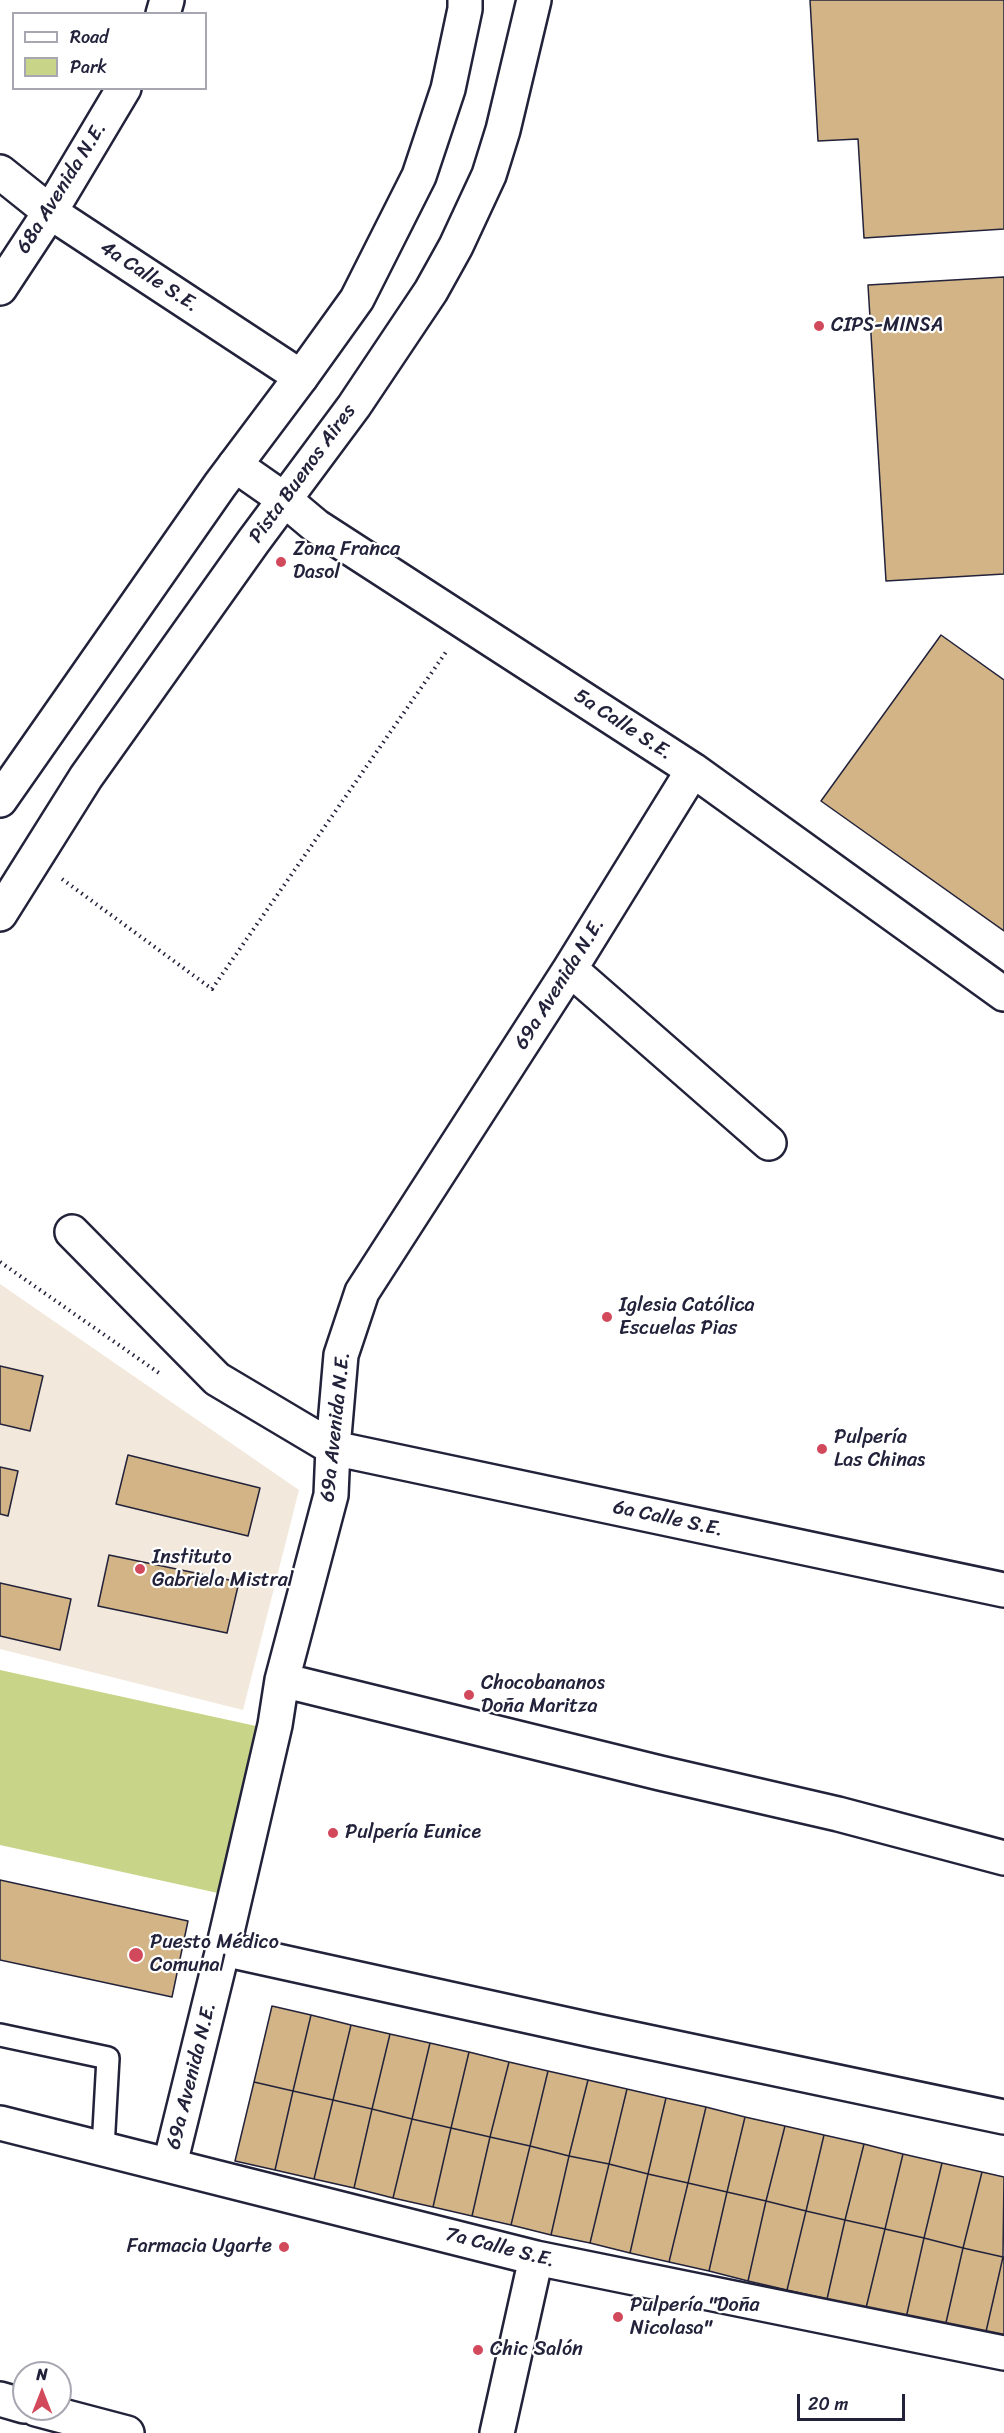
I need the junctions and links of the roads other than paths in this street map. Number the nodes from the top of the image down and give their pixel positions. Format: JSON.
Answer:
{"nodes":[{"id":1,"x":465,"y":0,"type":"edge"},
{"id":2,"x":534,"y":0,"type":"edge"},
{"id":3,"x":123,"y":90,"type":"edge"},
{"id":4,"x":0,"y":172,"type":"edge"},
{"id":5,"x":50,"y":212,"type":"junction"},
{"id":6,"x":0,"y":288,"type":"edge"},
{"id":7,"x":301,"y":377,"type":"junction"},
{"id":8,"x":235,"y":465,"type":"junction"},
{"id":9,"x":285,"y":500,"type":"junction"},
{"id":10,"x":693,"y":770,"type":"junction"},
{"id":11,"x":2,"y":791,"type":"edge"},
{"id":12,"x":0,"y":914,"type":"edge"},
{"id":13,"x":570,"y":969,"type":"junction"},
{"id":14,"x":1004,"y":994,"type":"edge"},
{"id":15,"x":769,"y":1143,"type":"dead end"},
{"id":16,"x":72,"y":1232,"type":"dead end"},
{"id":17,"x":333,"y":1448,"type":"junction"},
{"id":18,"x":1004,"y":1590,"type":"edge"},
{"id":19,"x":282,"y":1680,"type":"junction"},
{"id":20,"x":1004,"y":1858,"type":"edge"},
{"id":21,"x":223,"y":1949,"type":"junction"},
{"id":22,"x":0,"y":2035,"type":"edge"},
{"id":23,"x":1004,"y":2117,"type":"edge"},
{"id":24,"x":0,"y":2123,"type":"edge"},
{"id":25,"x":103,"y":2148,"type":"junction"},
{"id":26,"x":170,"y":2164,"type":"junction"},
{"id":27,"x":536,"y":2258,"type":"junction"},
{"id":28,"x":1004,"y":2353,"type":"edge"},
{"id":29,"x":72,"y":2418,"type":"edge"},
{"id":30,"x":127,"y":2433,"type":"edge"},
{"id":31,"x":497,"y":2433,"type":"edge"}],
"edges":[{"from":1,"to":7,"type":"street"},
{"from":2,"to":9,"type":"street","name":"Pista Buenos Aires"},
{"from":3,"to":5,"type":"street","name":"68a Avenida N.E."},
{"from":4,"to":5,"type":"street","name":"4a Calle S.E."},
{"from":5,"to":6,"type":"street","name":"68a Avenida N.E."},
{"from":5,"to":7,"type":"street","name":"4a Calle S.E."},
{"from":7,"to":8,"type":"street"},
{"from":8,"to":9,"type":"street","name":"5a Calle S.E."},
{"from":8,"to":11,"type":"street"},
{"from":9,"to":10,"type":"street","name":"5a Calle S.E."},
{"from":9,"to":12,"type":"street","name":"Pista Buenos Aires"},
{"from":10,"to":13,"type":"street","name":"69a Avenida N.E."},
{"from":10,"to":14,"type":"street","name":"5a Calle S.E."},
{"from":13,"to":15,"type":"street"},
{"from":13,"to":17,"type":"street","name":"69a Avenida N.E."},
{"from":16,"to":17,"type":"street","name":"6a Calle S.E."},
{"from":17,"to":18,"type":"street","name":"6a Calle S.E."},
{"from":17,"to":19,"type":"street","name":"69a Avenida N.E."},
{"from":19,"to":20,"type":"street"},
{"from":19,"to":21,"type":"street","name":"69a Avenida N.E."},
{"from":21,"to":23,"type":"street"},
{"from":21,"to":26,"type":"street","name":"69a Avenida N.E."},
{"from":22,"to":25,"type":"lane"},
{"from":24,"to":25,"type":"street","name":"7a Calle S.E."},
{"from":25,"to":26,"type":"street","name":"7a Calle S.E."},
{"from":26,"to":27,"type":"street","name":"7a Calle S.E."},
{"from":27,"to":28,"type":"street","name":"7a Calle S.E."},
{"from":27,"to":31,"type":"street"},
{"from":29,"to":30,"type":"street"}]}
